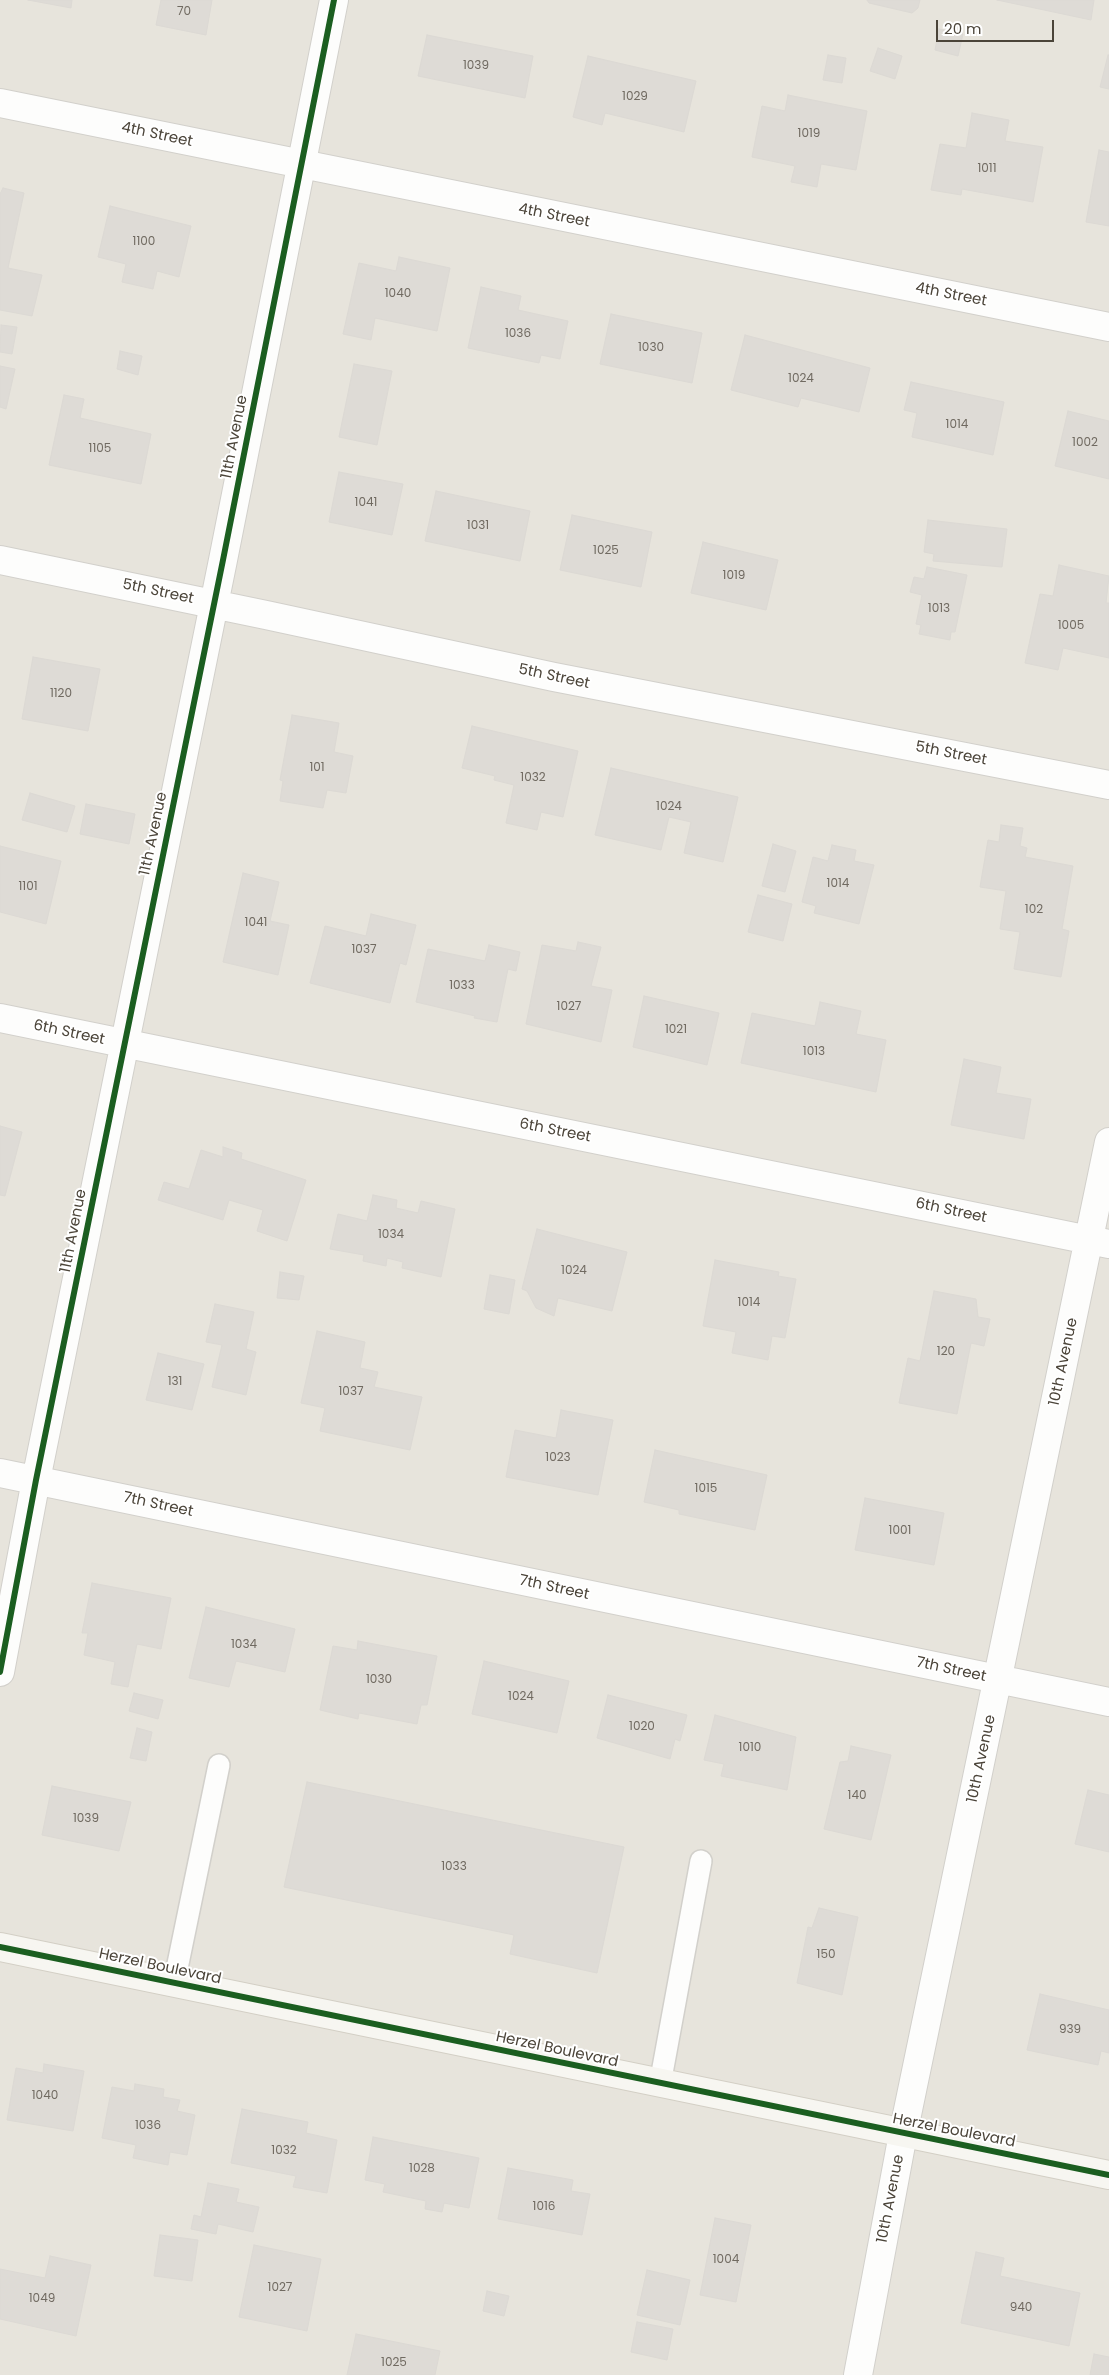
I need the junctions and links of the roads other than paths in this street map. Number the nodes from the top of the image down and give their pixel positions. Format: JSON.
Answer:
{"nodes":[{"id":1,"x":334,"y":0,"type":"edge"},
{"id":2,"x":0,"y":103,"type":"edge"},
{"id":3,"x":301,"y":165,"type":"junction"},
{"id":4,"x":1109,"y":327,"type":"edge"},
{"id":5,"x":0,"y":560,"type":"edge"},
{"id":6,"x":214,"y":604,"type":"junction"},
{"id":7,"x":1109,"y":785,"type":"edge"},
{"id":8,"x":0,"y":1018,"type":"edge"},
{"id":9,"x":124,"y":1044,"type":"junction"},
{"id":10,"x":1109,"y":1142,"type":"edge"},
{"id":11,"x":1099,"y":1242,"type":"edge"},
{"id":12,"x":0,"y":1473,"type":"edge"},
{"id":13,"x":36,"y":1480,"type":"junction"},
{"id":14,"x":0,"y":1672,"type":"edge"},
{"id":15,"x":999,"y":1680,"type":"junction"},
{"id":16,"x":1109,"y":1702,"type":"edge"},
{"id":17,"x":219,"y":1765,"type":"dead end"},
{"id":18,"x":701,"y":1861,"type":"dead end"},
{"id":19,"x":0,"y":1947,"type":"edge"},
{"id":20,"x":174,"y":1983,"type":"junction"},
{"id":21,"x":660,"y":2084,"type":"junction"},
{"id":22,"x":903,"y":2134,"type":"junction"},
{"id":23,"x":1109,"y":2175,"type":"edge"},
{"id":24,"x":858,"y":2375,"type":"edge"}],
"edges":[{"from":1,"to":3,"type":"street","name":"11th Avenue"},
{"from":2,"to":3,"type":"street","name":"4th Street"},
{"from":3,"to":4,"type":"street","name":"4th Street"},
{"from":3,"to":6,"type":"street","name":"11th Avenue"},
{"from":5,"to":6,"type":"street","name":"5th Street"},
{"from":6,"to":7,"type":"street","name":"5th Street"},
{"from":6,"to":9,"type":"street","name":"11th Avenue"},
{"from":8,"to":9,"type":"street","name":"6th Street"},
{"from":9,"to":11,"type":"street","name":"6th Street"},
{"from":9,"to":13,"type":"street","name":"11th Avenue"},
{"from":10,"to":11,"type":"street","name":"10th Avenue"},
{"from":11,"to":15,"type":"street","name":"10th Avenue"},
{"from":12,"to":13,"type":"street","name":"7th Street"},
{"from":13,"to":14,"type":"street","name":"11th Avenue"},
{"from":13,"to":15,"type":"street","name":"7th Street"},
{"from":15,"to":16,"type":"street","name":"7th Street"},
{"from":15,"to":22,"type":"street","name":"10th Avenue"},
{"from":17,"to":20,"type":"lane"},
{"from":18,"to":21,"type":"lane"},
{"from":19,"to":20,"type":"street","name":"Herzel Boulevard"},
{"from":20,"to":21,"type":"street","name":"Herzel Boulevard"},
{"from":21,"to":22,"type":"street","name":"Herzel Boulevard"},
{"from":22,"to":23,"type":"street","name":"Herzel Boulevard"},
{"from":22,"to":24,"type":"street","name":"10th Avenue"}]}
